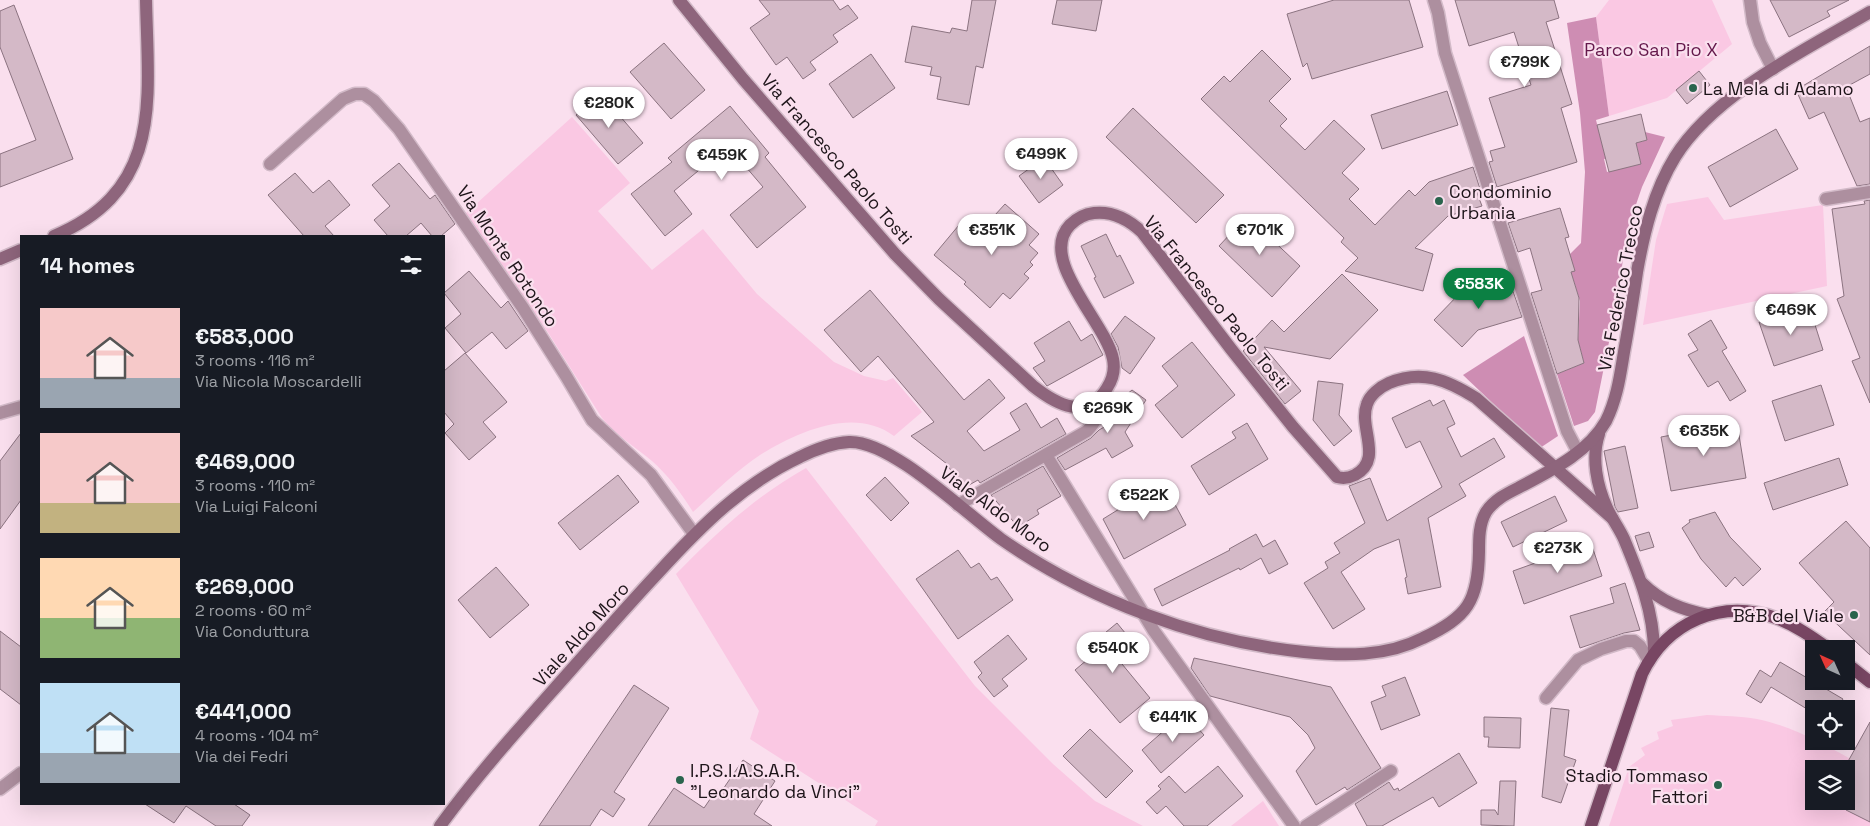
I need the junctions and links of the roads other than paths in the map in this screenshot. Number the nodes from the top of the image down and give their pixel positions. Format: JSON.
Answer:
{"nodes":[{"id":1,"x":146,"y":0,"type":"edge"},
{"id":2,"x":679,"y":0,"type":"edge"},
{"id":3,"x":1434,"y":0,"type":"edge"},
{"id":4,"x":1750,"y":0,"type":"edge"},
{"id":5,"x":1870,"y":12,"type":"edge"},
{"id":6,"x":1773,"y":69,"type":"junction"},
{"id":7,"x":270,"y":164,"type":"dead end"},
{"id":8,"x":1870,"y":192,"type":"edge"},
{"id":9,"x":1826,"y":200,"type":"dead end"},
{"id":10,"x":56,"y":235,"type":"edge"},
{"id":11,"x":20,"y":250,"type":"edge"},
{"id":12,"x":0,"y":259,"type":"edge"},
{"id":13,"x":1094,"y":403,"type":"junction"},
{"id":14,"x":20,"y":408,"type":"edge"},
{"id":15,"x":0,"y":414,"type":"edge"},
{"id":16,"x":1600,"y":430,"type":"junction"},
{"id":17,"x":1578,"y":452,"type":"junction"},
{"id":18,"x":1046,"y":455,"type":"junction"},
{"id":19,"x":1554,"y":467,"type":"junction"},
{"id":20,"x":1598,"y":478,"type":"junction"},
{"id":21,"x":958,"y":505,"type":"junction"},
{"id":22,"x":1612,"y":518,"type":"junction"},
{"id":23,"x":694,"y":534,"type":"junction"},
{"id":24,"x":1641,"y":581,"type":"junction"},
{"id":25,"x":1142,"y":612,"type":"junction"},
{"id":26,"x":1708,"y":615,"type":"junction"},
{"id":27,"x":1816,"y":640,"type":"edge"},
{"id":28,"x":1651,"y":657,"type":"junction"},
{"id":29,"x":1855,"y":670,"type":"edge"},
{"id":30,"x":1870,"y":682,"type":"edge"},
{"id":31,"x":1546,"y":698,"type":"dead end"},
{"id":32,"x":1391,"y":771,"type":"dead end"},
{"id":33,"x":20,"y":774,"type":"edge"},
{"id":34,"x":0,"y":789,"type":"edge"},
{"id":35,"x":440,"y":826,"type":"edge"},
{"id":36,"x":1294,"y":826,"type":"edge"},
{"id":37,"x":1306,"y":826,"type":"edge"},
{"id":38,"x":1591,"y":826,"type":"edge"}],
"edges":[{"from":1,"to":10,"type":"street"},
{"from":2,"to":13,"type":"street","name":"Via Francesco Paolo Tosti"},
{"from":3,"to":17,"type":"street"},
{"from":4,"to":6,"type":"street"},
{"from":5,"to":6,"type":"street","name":"Via Federico Trecco"},
{"from":6,"to":16,"type":"street","name":"Via Federico Trecco"},
{"from":7,"to":23,"type":"street","name":"Via Monte Rotondo"},
{"from":8,"to":9,"type":"street"},
{"from":11,"to":12,"type":"street"},
{"from":13,"to":18,"type":"street"},
{"from":13,"to":19,"type":"street","name":"Via Francesco Paolo Tosti"},
{"from":14,"to":15,"type":"street"},
{"from":16,"to":17,"type":"street","name":"Via Federico Trecco"},
{"from":16,"to":20,"type":"street","name":"Via Francesco Paolo Tosti"},
{"from":17,"to":19,"type":"street","name":"Viale Aldo Moro"},
{"from":17,"to":20,"type":"street","name":"Via Francesco Paolo Tosti"},
{"from":18,"to":21,"type":"street"},
{"from":18,"to":25,"type":"street"},
{"from":19,"to":22,"type":"street","name":"Via Francesco Paolo Tosti"},
{"from":19,"to":25,"type":"street","name":"Viale Aldo Moro"},
{"from":20,"to":22,"type":"street","name":"Via Francesco Paolo Tosti"},
{"from":21,"to":23,"type":"street","name":"Viale Aldo Moro"},
{"from":21,"to":25,"type":"street","name":"Viale Aldo Moro"},
{"from":22,"to":24,"type":"street","name":"Via Francesco Paolo Tosti"},
{"from":23,"to":35,"type":"street","name":"Viale Aldo Moro"},
{"from":24,"to":26,"type":"street","name":"Via Francesco Paolo Tosti"},
{"from":24,"to":28,"type":"street","name":"Via Francesco Paolo Tosti"},
{"from":25,"to":36,"type":"street"},
{"from":26,"to":27,"type":"main road"},
{"from":26,"to":28,"type":"main road"},
{"from":28,"to":31,"type":"street"},
{"from":28,"to":38,"type":"main road"},
{"from":29,"to":30,"type":"main road"},
{"from":32,"to":37,"type":"street"},
{"from":33,"to":34,"type":"street"}]}
